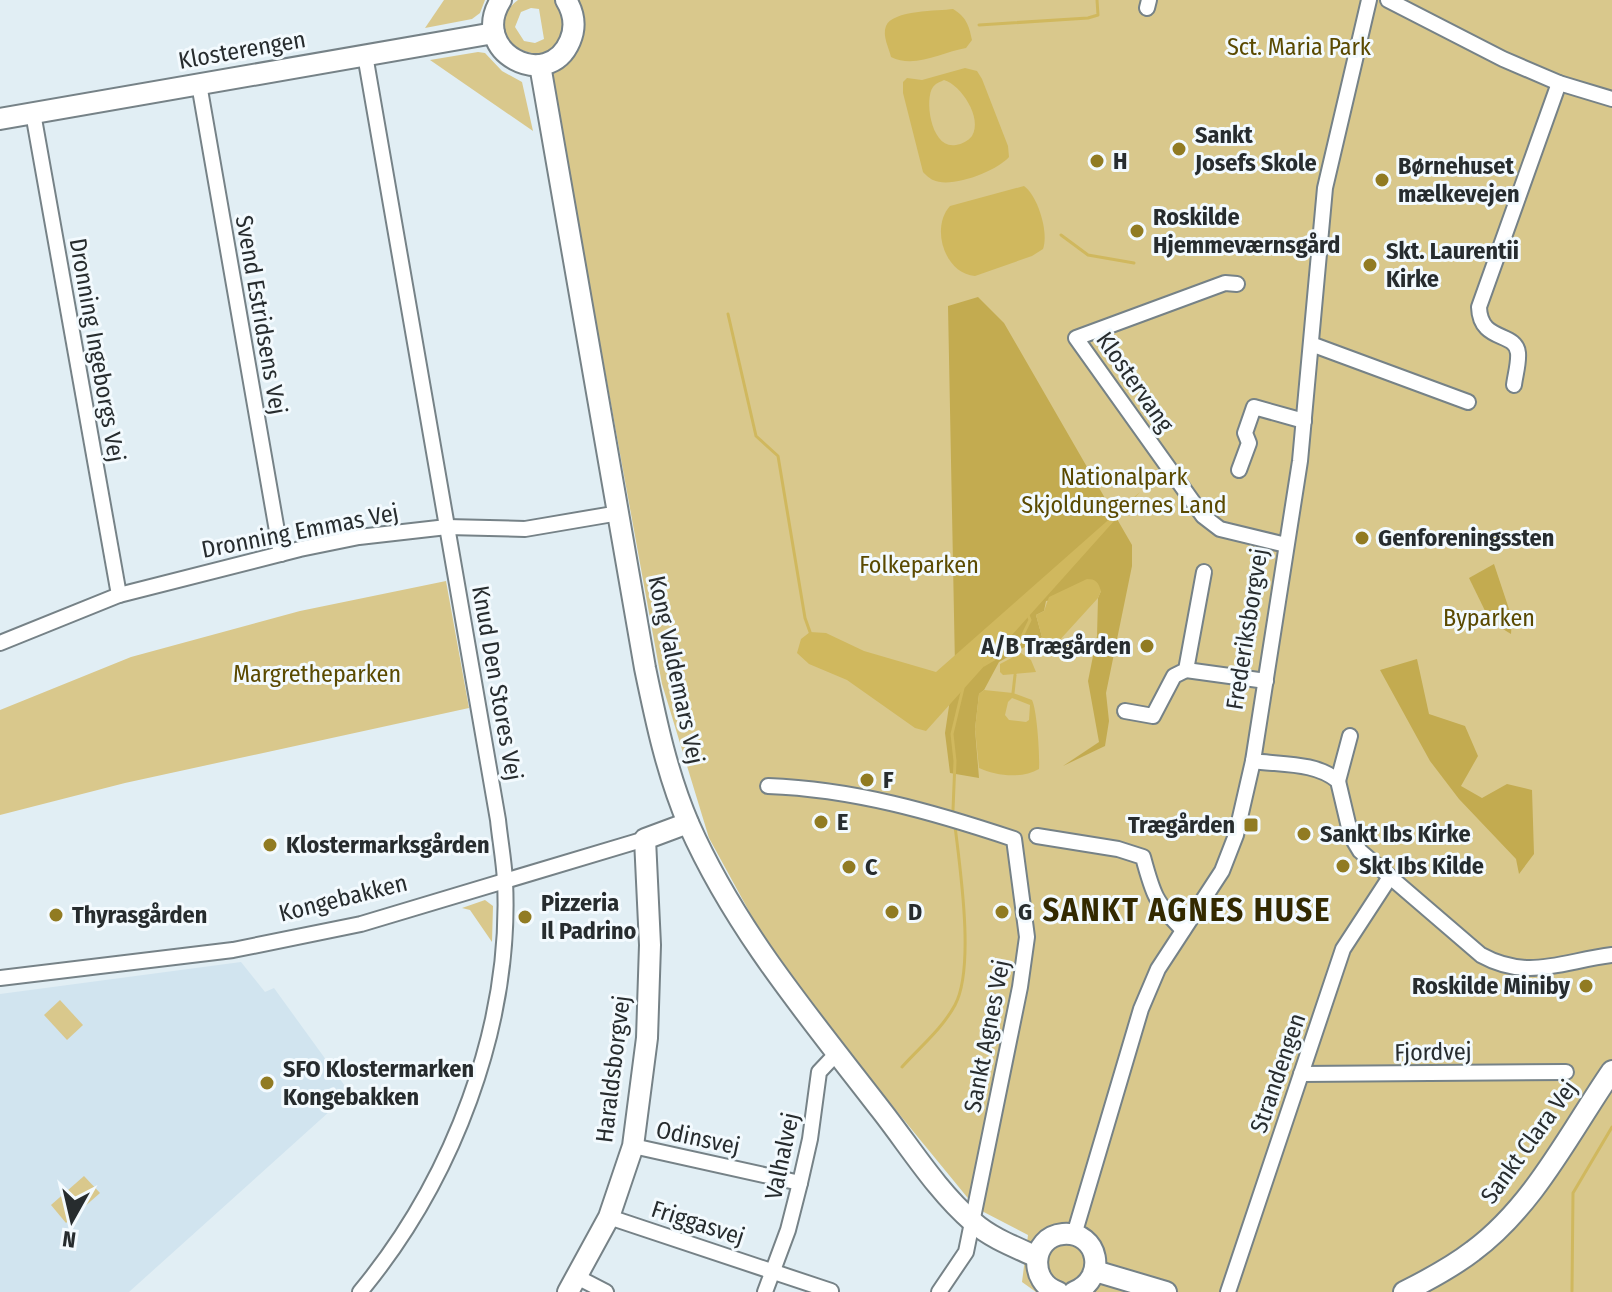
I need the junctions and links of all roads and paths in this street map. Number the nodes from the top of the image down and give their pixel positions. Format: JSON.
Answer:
{"nodes":[{"id":1,"x":501,"y":0,"type":"edge"},
{"id":2,"x":566,"y":0,"type":"edge"},
{"id":3,"x":1369,"y":0,"type":"edge"},
{"id":4,"x":1388,"y":0,"type":"edge"},
{"id":5,"x":494,"y":33,"type":"junction"},
{"id":6,"x":365,"y":55,"type":"junction"},
{"id":7,"x":540,"y":65,"type":"junction"},
{"id":8,"x":1559,"y":83,"type":"junction"},
{"id":9,"x":199,"y":84,"type":"junction"},
{"id":10,"x":1612,"y":99,"type":"edge"},
{"id":11,"x":33,"y":113,"type":"junction"},
{"id":12,"x":0,"y":119,"type":"edge"},
{"id":13,"x":1237,"y":284,"type":"dead end"},
{"id":14,"x":1311,"y":344,"type":"junction"},
{"id":15,"x":1514,"y":385,"type":"dead end"},
{"id":16,"x":1468,"y":402,"type":"dead end"},
{"id":17,"x":1304,"y":421,"type":"junction"},
{"id":18,"x":1239,"y":470,"type":"dead end"},
{"id":19,"x":619,"y":513,"type":"junction"},
{"id":20,"x":447,"y":527,"type":"junction"},
{"id":21,"x":1286,"y":545,"type":"junction"},
{"id":22,"x":281,"y":554,"type":"junction"},
{"id":23,"x":1204,"y":572,"type":"dead end"},
{"id":24,"x":119,"y":595,"type":"junction"},
{"id":25,"x":0,"y":643,"type":"edge"},
{"id":26,"x":1186,"y":670,"type":"junction"},
{"id":27,"x":1266,"y":681,"type":"junction"},
{"id":28,"x":1125,"y":711,"type":"dead end"},
{"id":29,"x":1350,"y":736,"type":"dead end"},
{"id":30,"x":1253,"y":761,"type":"junction"},
{"id":31,"x":1338,"y":781,"type":"junction"},
{"id":32,"x":768,"y":786,"type":"dead end"},
{"id":33,"x":688,"y":823,"type":"junction"},
{"id":34,"x":1037,"y":836,"type":"dead end"},
{"id":35,"x":645,"y":839,"type":"junction"},
{"id":36,"x":1390,"y":877,"type":"junction"},
{"id":37,"x":505,"y":882,"type":"junction"},
{"id":38,"x":1183,"y":930,"type":"junction"},
{"id":39,"x":1612,"y":955,"type":"edge"},
{"id":40,"x":0,"y":978,"type":"edge"},
{"id":41,"x":836,"y":1054,"type":"junction"},
{"id":42,"x":1612,"y":1071,"type":"edge"},
{"id":43,"x":1566,"y":1072,"type":"dead end"},
{"id":44,"x":1301,"y":1074,"type":"junction"},
{"id":45,"x":633,"y":1146,"type":"junction"},
{"id":46,"x":800,"y":1183,"type":"junction"},
{"id":47,"x":609,"y":1217,"type":"junction"},
{"id":48,"x":974,"y":1223,"type":"junction"},
{"id":49,"x":1074,"y":1235,"type":"junction"},
{"id":50,"x":1037,"y":1257,"type":"junction"},
{"id":51,"x":773,"y":1271,"type":"junction"},
{"id":52,"x":1095,"y":1271,"type":"junction"},
{"id":53,"x":572,"y":1285,"type":"edge"},
{"id":54,"x":831,"y":1291,"type":"edge"},
{"id":55,"x":1054,"y":1291,"type":"edge"},
{"id":56,"x":360,"y":1292,"type":"edge"},
{"id":57,"x":606,"y":1292,"type":"edge"},
{"id":58,"x":765,"y":1292,"type":"edge"},
{"id":59,"x":939,"y":1292,"type":"edge"},
{"id":60,"x":1074,"y":1292,"type":"edge"},
{"id":61,"x":1166,"y":1292,"type":"edge"},
{"id":62,"x":1228,"y":1292,"type":"edge"},
{"id":63,"x":1404,"y":1292,"type":"edge"}],
"edges":[{"from":1,"to":5,"type":"main road"},
{"from":2,"to":7,"type":"main road"},
{"from":3,"to":14,"type":"street","name":"Frederiksborgvej"},
{"from":4,"to":8,"type":"street"},
{"from":5,"to":6,"type":"main road","name":"Klosterengen"},
{"from":5,"to":7,"type":"main road"},
{"from":6,"to":9,"type":"main road","name":"Klosterengen"},
{"from":6,"to":20,"type":"street","name":"Knud Den Stores Vej"},
{"from":7,"to":19,"type":"main road","name":"Kong Valdemars Vej"},
{"from":8,"to":10,"type":"street"},
{"from":8,"to":15,"type":"street"},
{"from":9,"to":11,"type":"main road","name":"Klosterengen"},
{"from":9,"to":22,"type":"street","name":"Svend Estridsens Vej"},
{"from":11,"to":12,"type":"main road","name":"Klosterengen"},
{"from":11,"to":24,"type":"street","name":"Dronning Ingeborgs Vej"},
{"from":13,"to":21,"type":"street","name":"Klostervang"},
{"from":14,"to":16,"type":"street"},
{"from":14,"to":17,"type":"street","name":"Frederiksborgvej"},
{"from":17,"to":18,"type":"street"},
{"from":17,"to":21,"type":"street","name":"Frederiksborgvej"},
{"from":19,"to":20,"type":"street","name":"Dronning Emmas Vej"},
{"from":19,"to":33,"type":"main road","name":"Kong Valdemars Vej"},
{"from":20,"to":22,"type":"street","name":"Dronning Emmas Vej"},
{"from":20,"to":37,"type":"street","name":"Knud Den Stores Vej"},
{"from":21,"to":27,"type":"street","name":"Frederiksborgvej"},
{"from":22,"to":24,"type":"street","name":"Dronning Emmas Vej"},
{"from":23,"to":26,"type":"street"},
{"from":24,"to":25,"type":"street","name":"Dronning Emmas Vej"},
{"from":26,"to":27,"type":"street"},
{"from":26,"to":28,"type":"street"},
{"from":27,"to":30,"type":"street","name":"Frederiksborgvej"},
{"from":29,"to":31,"type":"street"},
{"from":30,"to":31,"type":"street"},
{"from":30,"to":38,"type":"street","name":"Frederiksborgvej"},
{"from":31,"to":36,"type":"street"},
{"from":32,"to":48,"type":"street","name":"Sankt Agnes Vej"},
{"from":33,"to":35,"type":"main road","name":"Kongebakken"},
{"from":33,"to":41,"type":"main road","name":"Kong Valdemars Vej"},
{"from":34,"to":38,"type":"street"},
{"from":35,"to":37,"type":"street","name":"Kongebakken"},
{"from":35,"to":45,"type":"main road","name":"Haraldsborgvej"},
{"from":36,"to":39,"type":"street"},
{"from":36,"to":44,"type":"street","name":"Strandengen"},
{"from":37,"to":40,"type":"street","name":"Kongebakken"},
{"from":37,"to":56,"type":"street","name":"Knud Den Stores Vej"},
{"from":38,"to":49,"type":"street","name":"Frederiksborgvej"},
{"from":41,"to":46,"type":"street","name":"Valhalvej"},
{"from":41,"to":48,"type":"main road","name":"Kong Valdemars Vej"},
{"from":42,"to":63,"type":"main road","name":"Sankt Clara Vej"},
{"from":43,"to":44,"type":"street","name":"Fjordvej"},
{"from":44,"to":62,"type":"street","name":"Strandengen"},
{"from":45,"to":46,"type":"street","name":"Odinsvej"},
{"from":45,"to":47,"type":"main road","name":"Haraldsborgvej"},
{"from":46,"to":51,"type":"street","name":"Valhalvej"},
{"from":47,"to":51,"type":"street","name":"Friggasvej"},
{"from":47,"to":53,"type":"main road","name":"Haraldsborgvej"},
{"from":48,"to":50,"type":"main road","name":"Kong Valdemars Vej"},
{"from":48,"to":59,"type":"street","name":"Sankt Agnes Vej"},
{"from":49,"to":50,"type":"main road"},
{"from":49,"to":52,"type":"main road"},
{"from":50,"to":55,"type":"main road"},
{"from":51,"to":54,"type":"street"},
{"from":51,"to":58,"type":"street","name":"Valhalvej"},
{"from":52,"to":60,"type":"main road"},
{"from":52,"to":61,"type":"main road"},
{"from":53,"to":57,"type":"street"}]}
